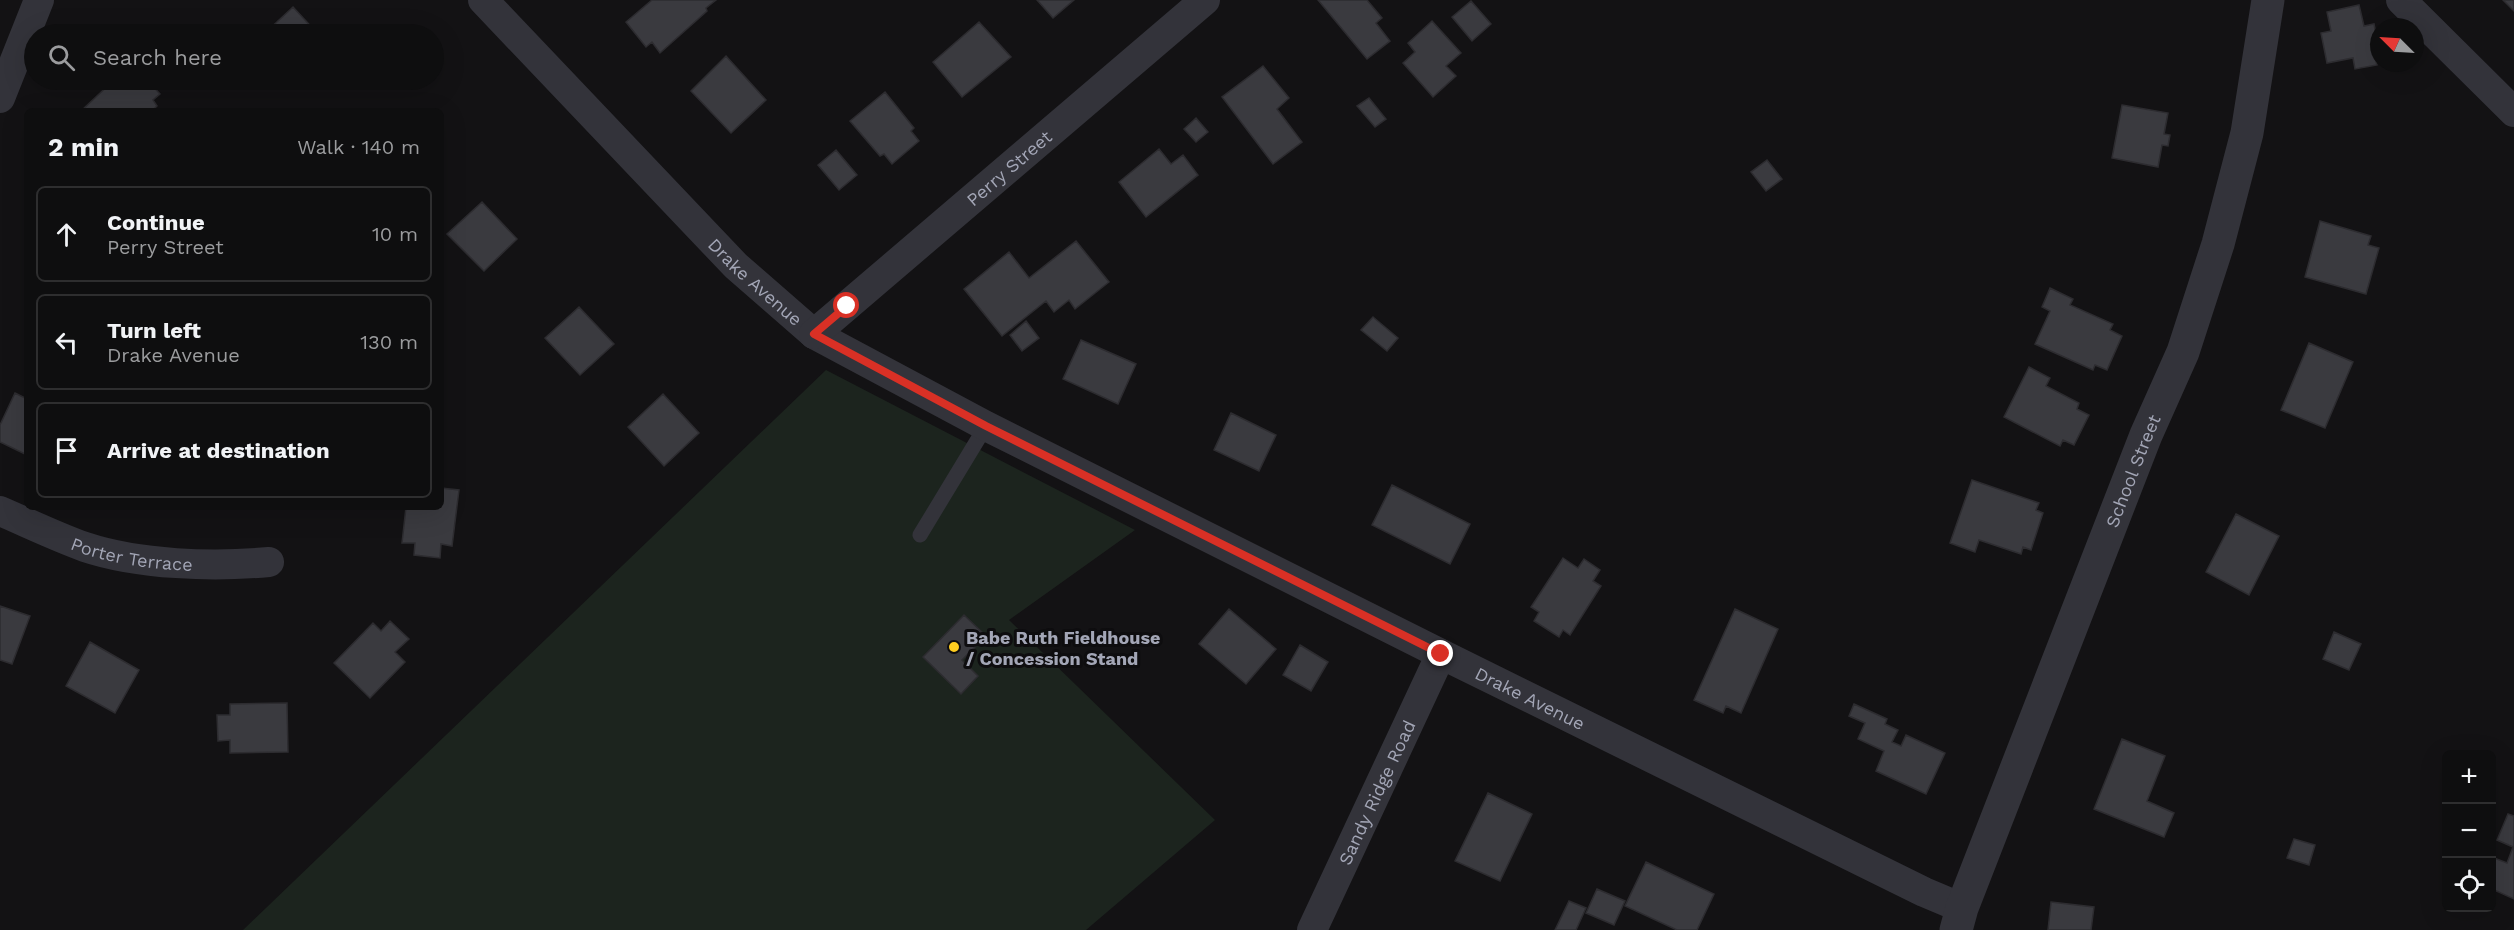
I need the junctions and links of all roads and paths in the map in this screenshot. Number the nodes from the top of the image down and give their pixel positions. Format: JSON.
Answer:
{"nodes":[{"id":1,"x":39,"y":0,"type":"edge"},
{"id":2,"x":483,"y":0,"type":"edge"},
{"id":3,"x":1204,"y":0,"type":"edge"},
{"id":4,"x":2268,"y":0,"type":"edge"},
{"id":5,"x":2401,"y":0,"type":"edge"},
{"id":6,"x":29,"y":24,"type":"edge"},
{"id":7,"x":24,"y":38,"type":"edge"},
{"id":8,"x":0,"y":98,"type":"edge"},
{"id":9,"x":2514,"y":112,"type":"edge"},
{"id":10,"x":814,"y":334,"type":"junction"},
{"id":11,"x":986,"y":426,"type":"junction"},
{"id":12,"x":0,"y":511,"type":"edge"},
{"id":13,"x":920,"y":535,"type":"dead end"},
{"id":14,"x":268,"y":562,"type":"dead end"},
{"id":15,"x":1441,"y":654,"type":"junction"},
{"id":16,"x":1959,"y":919,"type":"edge"},
{"id":17,"x":1312,"y":930,"type":"edge"}],
"edges":[{"from":1,"to":6,"type":"street"},
{"from":2,"to":10,"type":"street","name":"Drake Avenue"},
{"from":3,"to":10,"type":"street","name":"Perry Street"},
{"from":4,"to":16,"type":"street","name":"School Street"},
{"from":5,"to":9,"type":"street"},
{"from":7,"to":8,"type":"street"},
{"from":10,"to":11,"type":"street","name":"Drake Avenue"},
{"from":11,"to":13,"type":"lane"},
{"from":11,"to":15,"type":"street","name":"Drake Avenue"},
{"from":12,"to":14,"type":"street","name":"Porter Terrace"},
{"from":15,"to":16,"type":"street","name":"Drake Avenue"},
{"from":15,"to":17,"type":"street","name":"Sandy Ridge Road"}]}
